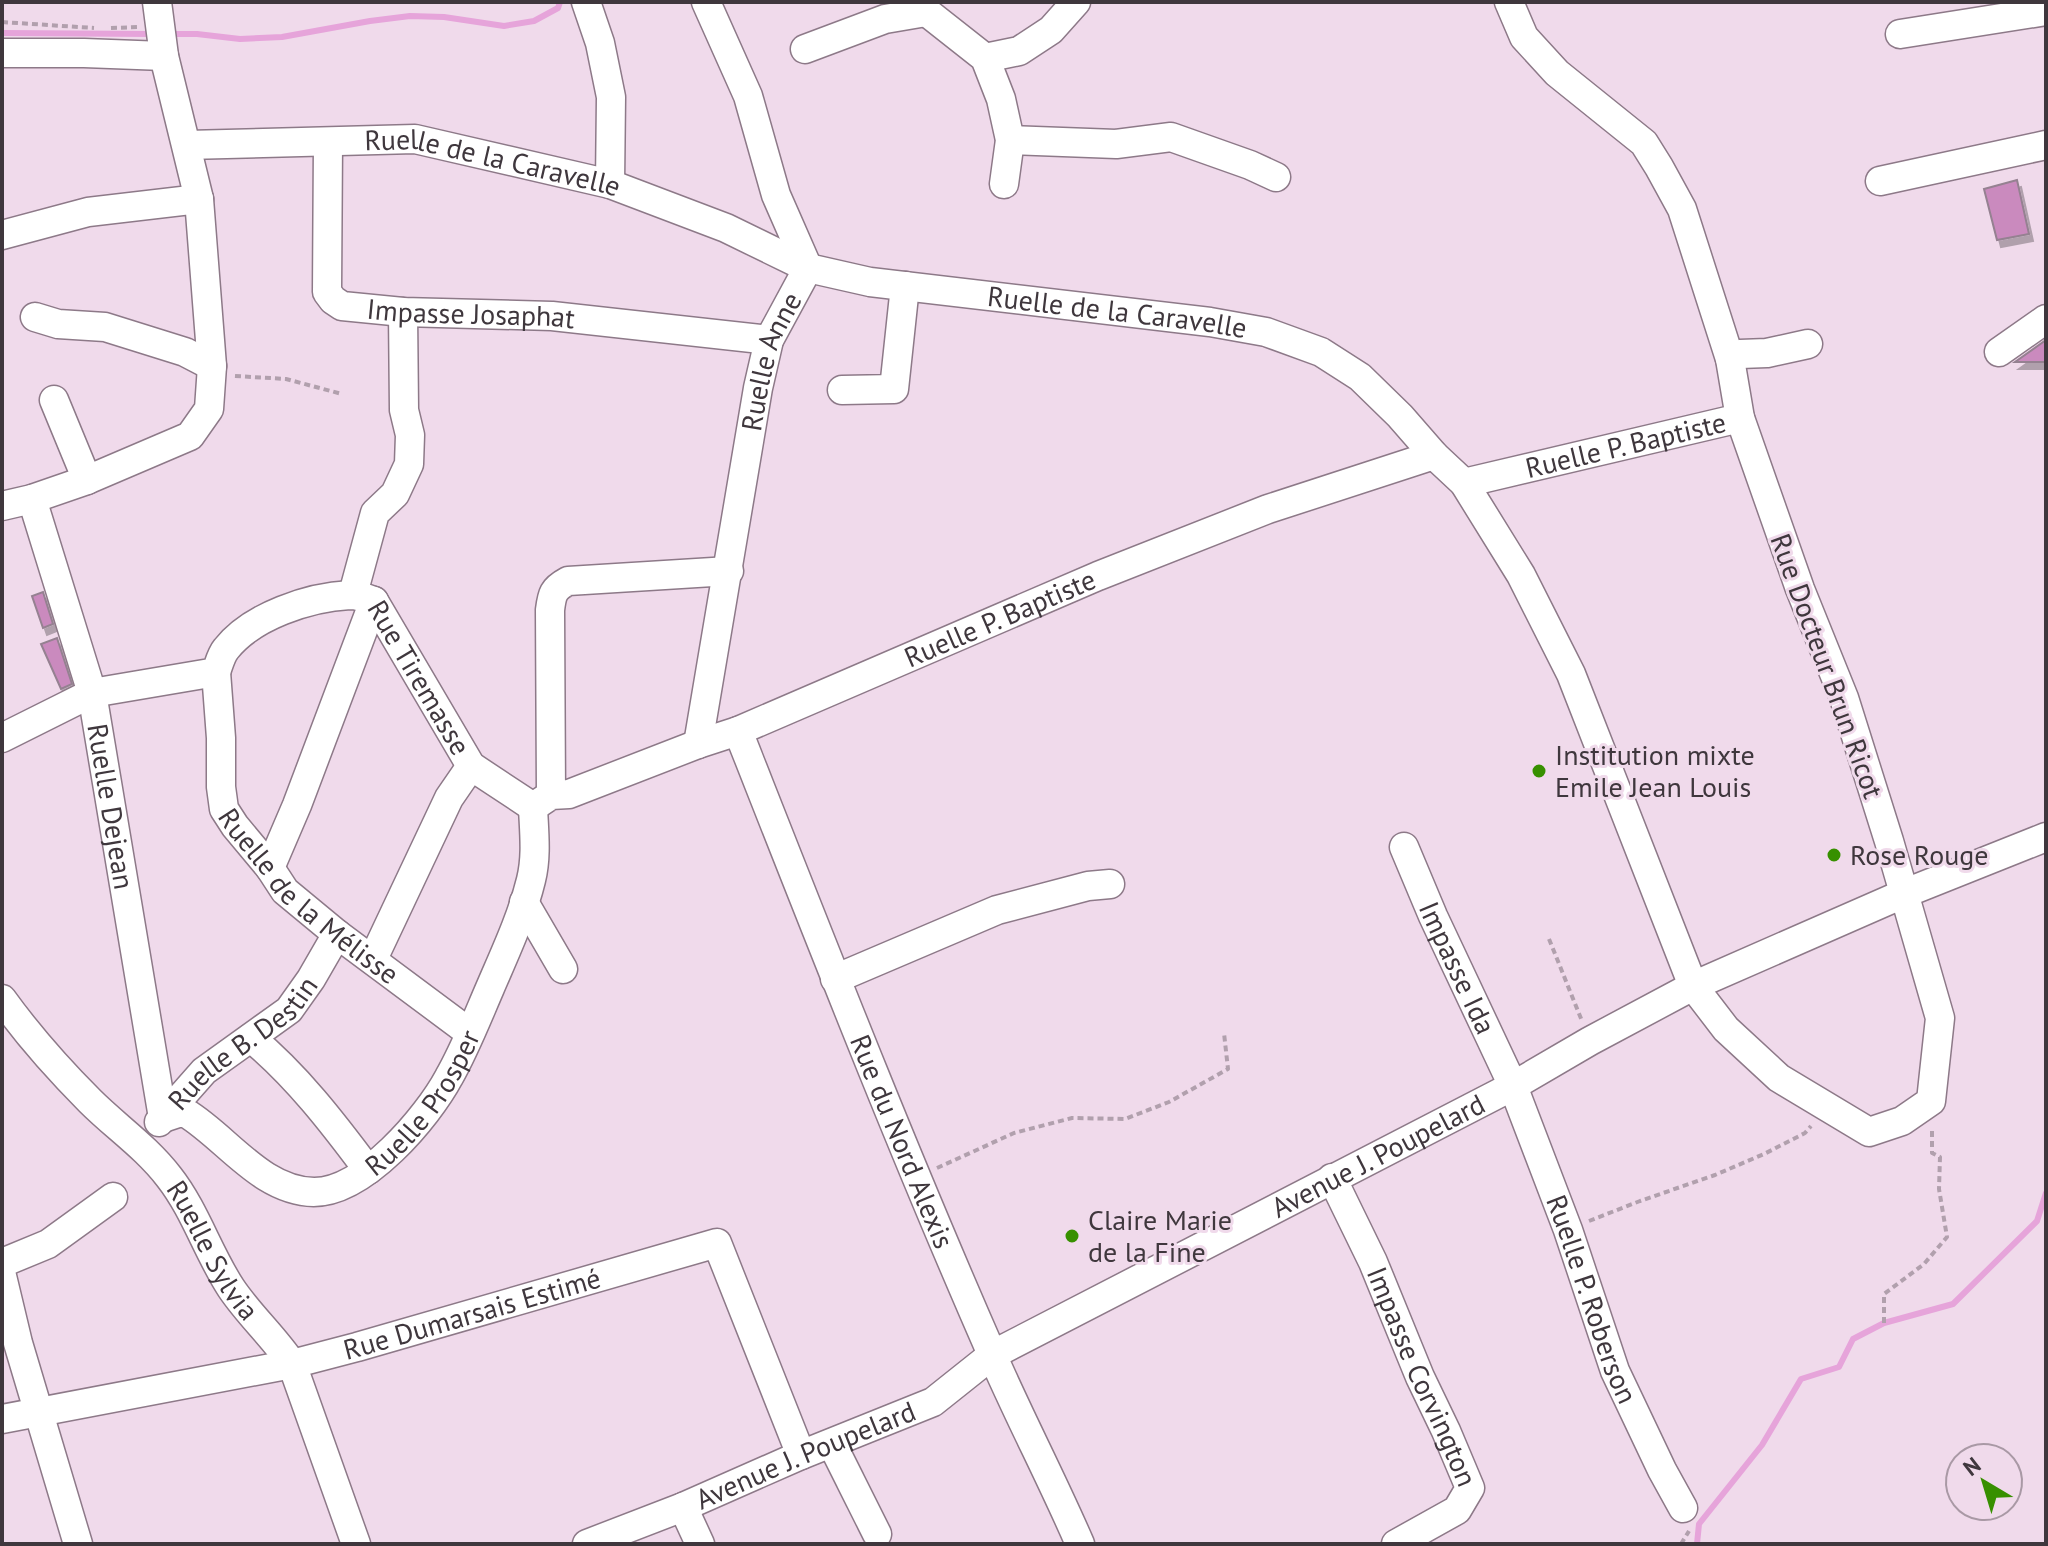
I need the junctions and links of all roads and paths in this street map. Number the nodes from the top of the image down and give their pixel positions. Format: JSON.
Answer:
{"nodes":[{"id":1,"x":586,"y":2,"type":"edge"},
{"id":2,"x":706,"y":2,"type":"edge"},
{"id":3,"x":1076,"y":2,"type":"edge"},
{"id":4,"x":1509,"y":2,"type":"edge"},
{"id":5,"x":920,"y":7,"type":"edge"},
{"id":6,"x":2046,"y":11,"type":"edge"},
{"id":7,"x":2,"y":22,"type":"edge"},
{"id":8,"x":161,"y":32,"type":"edge"},
{"id":9,"x":1900,"y":34,"type":"dead end"},
{"id":10,"x":805,"y":49,"type":"dead end"},
{"id":11,"x":2,"y":53,"type":"edge"},
{"id":12,"x":985,"y":58,"type":"junction"},
{"id":13,"x":1010,"y":140,"type":"junction"},
{"id":14,"x":328,"y":142,"type":"junction"},
{"id":15,"x":187,"y":145,"type":"junction"},
{"id":16,"x":2046,"y":145,"type":"edge"},
{"id":17,"x":1276,"y":177,"type":"dead end"},
{"id":18,"x":1880,"y":181,"type":"dead end"},
{"id":19,"x":610,"y":184,"type":"junction"},
{"id":20,"x":1004,"y":184,"type":"dead end"},
{"id":21,"x":199,"y":199,"type":"junction"},
{"id":22,"x":2,"y":235,"type":"edge"},
{"id":23,"x":808,"y":268,"type":"junction"},
{"id":24,"x":905,"y":286,"type":"junction"},
{"id":25,"x":403,"y":312,"type":"junction"},
{"id":26,"x":35,"y":317,"type":"dead end"},
{"id":27,"x":2046,"y":319,"type":"edge"},
{"id":28,"x":769,"y":340,"type":"junction"},
{"id":29,"x":1808,"y":344,"type":"dead end"},
{"id":30,"x":1999,"y":352,"type":"dead end"},
{"id":31,"x":1730,"y":359,"type":"junction"},
{"id":32,"x":212,"y":370,"type":"junction"},
{"id":33,"x":842,"y":390,"type":"dead end"},
{"id":34,"x":342,"y":394,"type":"dead end"},
{"id":35,"x":54,"y":400,"type":"dead end"},
{"id":36,"x":1740,"y":418,"type":"junction"},
{"id":37,"x":1434,"y":455,"type":"junction"},
{"id":38,"x":87,"y":480,"type":"junction"},
{"id":39,"x":1464,"y":483,"type":"junction"},
{"id":40,"x":32,"y":499,"type":"junction"},
{"id":41,"x":2,"y":506,"type":"edge"},
{"id":42,"x":729,"y":571,"type":"junction"},
{"id":43,"x":364,"y":598,"type":"junction"},
{"id":44,"x":216,"y":672,"type":"junction"},
{"id":45,"x":92,"y":693,"type":"junction"},
{"id":46,"x":738,"y":731,"type":"junction"},
{"id":47,"x":2,"y":738,"type":"edge"},
{"id":48,"x":698,"y":744,"type":"junction"},
{"id":49,"x":471,"y":766,"type":"junction"},
{"id":50,"x":551,"y":799,"type":"junction"},
{"id":51,"x":2046,"y":837,"type":"edge"},
{"id":52,"x":1404,"y":847,"type":"dead end"},
{"id":53,"x":270,"y":868,"type":"junction"},
{"id":54,"x":1110,"y":884,"type":"dead end"},
{"id":55,"x":1903,"y":894,"type":"junction"},
{"id":56,"x":524,"y":902,"type":"junction"},
{"id":57,"x":337,"y":934,"type":"junction"},
{"id":58,"x":1549,"y":939,"type":"dead end"},
{"id":59,"x":373,"y":959,"type":"junction"},
{"id":60,"x":563,"y":969,"type":"dead end"},
{"id":61,"x":835,"y":979,"type":"junction"},
{"id":62,"x":1693,"y":986,"type":"junction"},
{"id":63,"x":5,"y":1010,"type":"edge"},
{"id":64,"x":470,"y":1033,"type":"junction"},
{"id":65,"x":1224,"y":1033,"type":"dead end"},
{"id":66,"x":251,"y":1038,"type":"junction"},
{"id":67,"x":1590,"y":1041,"type":"junction"},
{"id":68,"x":1513,"y":1086,"type":"junction"},
{"id":69,"x":1931,"y":1101,"type":"junction"},
{"id":70,"x":1826,"y":1106,"type":"junction"},
{"id":71,"x":163,"y":1118,"type":"junction"},
{"id":72,"x":138,"y":1143,"type":"junction"},
{"id":73,"x":368,"y":1170,"type":"junction"},
{"id":74,"x":916,"y":1177,"type":"junction"},
{"id":75,"x":1332,"y":1178,"type":"junction"},
{"id":76,"x":113,"y":1197,"type":"dead end"},
{"id":77,"x":1568,"y":1230,"type":"junction"},
{"id":78,"x":2,"y":1263,"type":"edge"},
{"id":79,"x":2,"y":1276,"type":"edge"},
{"id":80,"x":1884,"y":1323,"type":"dead end"},
{"id":81,"x":992,"y":1355,"type":"junction"},
{"id":82,"x":292,"y":1364,"type":"junction"},
{"id":83,"x":40,"y":1413,"type":"junction"},
{"id":84,"x":2,"y":1419,"type":"edge"},
{"id":85,"x":832,"y":1444,"type":"junction"},
{"id":86,"x":801,"y":1455,"type":"junction"},
{"id":87,"x":683,"y":1507,"type":"junction"},
{"id":88,"x":1683,"y":1508,"type":"dead end"},
{"id":89,"x":877,"y":1534,"type":"dead end"},
{"id":90,"x":78,"y":1544,"type":"edge"},
{"id":91,"x":356,"y":1544,"type":"edge"},
{"id":92,"x":587,"y":1544,"type":"edge"},
{"id":93,"x":700,"y":1544,"type":"edge"},
{"id":94,"x":1080,"y":1544,"type":"edge"},
{"id":95,"x":1396,"y":1544,"type":"edge"}],
"edges":[{"from":1,"to":19,"type":"street"},
{"from":2,"to":23,"type":"street","name":"Ruelle Anne"},
{"from":3,"to":12,"type":"street"},
{"from":4,"to":31,"type":"street","name":"Rue Docteur Brun Ricot"},
{"from":5,"to":10,"type":"street"},
{"from":5,"to":12,"type":"street"},
{"from":6,"to":9,"type":"street"},
{"from":7,"to":8,"type":"path"},
{"from":8,"to":11,"type":"street"},
{"from":8,"to":15,"type":"street"},
{"from":12,"to":13,"type":"street"},
{"from":13,"to":17,"type":"street"},
{"from":13,"to":20,"type":"street"},
{"from":14,"to":15,"type":"street","name":"Ruelle de la Caravelle"},
{"from":14,"to":19,"type":"street","name":"Ruelle de la Caravelle"},
{"from":14,"to":25,"type":"street","name":"Impasse Josaphat"},
{"from":15,"to":21,"type":"street"},
{"from":16,"to":18,"type":"street"},
{"from":19,"to":23,"type":"street","name":"Ruelle de la Caravelle"},
{"from":21,"to":22,"type":"street"},
{"from":21,"to":32,"type":"street"},
{"from":23,"to":24,"type":"street","name":"Ruelle de la Caravelle"},
{"from":23,"to":28,"type":"street","name":"Ruelle Anne"},
{"from":24,"to":33,"type":"street"},
{"from":24,"to":37,"type":"street","name":"Ruelle de la Caravelle"},
{"from":25,"to":28,"type":"street","name":"Impasse Josaphat"},
{"from":25,"to":43,"type":"street"},
{"from":26,"to":32,"type":"street"},
{"from":27,"to":30,"type":"street"},
{"from":28,"to":42,"type":"street","name":"Ruelle Anne"},
{"from":29,"to":31,"type":"street"},
{"from":31,"to":36,"type":"street","name":"Rue Docteur Brun Ricot"},
{"from":32,"to":34,"type":"path"},
{"from":32,"to":38,"type":"street"},
{"from":35,"to":38,"type":"street"},
{"from":36,"to":39,"type":"street","name":"Ruelle P. Baptiste"},
{"from":36,"to":55,"type":"street","name":"Rue Docteur Brun Ricot"},
{"from":37,"to":39,"type":"street","name":"Ruelle de la Caravelle"},
{"from":37,"to":46,"type":"street","name":"Ruelle P. Baptiste"},
{"from":38,"to":40,"type":"street"},
{"from":39,"to":62,"type":"street","name":"Ruelle de la Caravelle"},
{"from":40,"to":41,"type":"street"},
{"from":40,"to":45,"type":"street","name":"Ruelle Dejean"},
{"from":42,"to":48,"type":"street","name":"Ruelle Anne"},
{"from":42,"to":50,"type":"street","name":"Ruelle Prosper"},
{"from":43,"to":44,"type":"street","name":"Rue Tiremasse"},
{"from":43,"to":49,"type":"street","name":"Rue Tiremasse"},
{"from":43,"to":53,"type":"street"},
{"from":44,"to":45,"type":"street"},
{"from":44,"to":53,"type":"street","name":"Ruelle de la Mélisse"},
{"from":45,"to":47,"type":"street"},
{"from":45,"to":71,"type":"street","name":"Ruelle Dejean"},
{"from":46,"to":48,"type":"street","name":"Ruelle P. Baptiste"},
{"from":46,"to":61,"type":"street","name":"Rue du Nord Alexis"},
{"from":48,"to":50,"type":"street","name":"Ruelle P. Baptiste"},
{"from":49,"to":50,"type":"street","name":"Rue Tiremasse"},
{"from":49,"to":59,"type":"street"},
{"from":50,"to":56,"type":"street","name":"Ruelle Prosper"},
{"from":51,"to":55,"type":"street","name":"Avenue J. Poupelard"},
{"from":52,"to":68,"type":"street","name":"Impasse Ida"},
{"from":53,"to":57,"type":"street","name":"Ruelle de la Mélisse"},
{"from":54,"to":61,"type":"street"},
{"from":55,"to":62,"type":"street","name":"Avenue J. Poupelard"},
{"from":55,"to":69,"type":"street","name":"Rue Docteur Brun Ricot"},
{"from":56,"to":60,"type":"street"},
{"from":56,"to":64,"type":"street","name":"Ruelle Prosper"},
{"from":57,"to":59,"type":"street","name":"Ruelle de la Mélisse"},
{"from":57,"to":66,"type":"street","name":"Ruelle B. Destin"},
{"from":58,"to":67,"type":"path"},
{"from":59,"to":64,"type":"street","name":"Ruelle de la Mélisse"},
{"from":61,"to":74,"type":"street","name":"Rue du Nord Alexis"},
{"from":62,"to":67,"type":"street","name":"Avenue J. Poupelard"},
{"from":62,"to":70,"type":"street"},
{"from":63,"to":72,"type":"street","name":"Ruelle Sylvia"},
{"from":64,"to":73,"type":"street","name":"Ruelle Prosper"},
{"from":65,"to":74,"type":"path"},
{"from":66,"to":71,"type":"street","name":"Ruelle B. Destin"},
{"from":66,"to":73,"type":"street"},
{"from":67,"to":68,"type":"street","name":"Avenue J. Poupelard"},
{"from":68,"to":75,"type":"street","name":"Avenue J. Poupelard"},
{"from":68,"to":77,"type":"street","name":"Ruelle P. Roberson"},
{"from":69,"to":70,"type":"street"},
{"from":69,"to":80,"type":"path"},
{"from":70,"to":77,"type":"path"},
{"from":71,"to":72,"type":"street","name":"Ruelle B. Destin"},
{"from":71,"to":73,"type":"street","name":"Ruelle Prosper"},
{"from":72,"to":82,"type":"street","name":"Ruelle Sylvia"},
{"from":74,"to":81,"type":"street","name":"Rue du Nord Alexis"},
{"from":75,"to":81,"type":"street","name":"Avenue J. Poupelard"},
{"from":75,"to":95,"type":"street","name":"Impasse Corvington"},
{"from":76,"to":78,"type":"street"},
{"from":77,"to":88,"type":"street","name":"Ruelle P. Roberson"},
{"from":79,"to":83,"type":"street"},
{"from":81,"to":85,"type":"street","name":"Avenue J. Poupelard"},
{"from":81,"to":94,"type":"street","name":"Rue du Nord Alexis"},
{"from":82,"to":83,"type":"street","name":"Rue Dumarsais Estimé"},
{"from":82,"to":86,"type":"street","name":"Rue Dumarsais Estimé"},
{"from":82,"to":91,"type":"street","name":"Ruelle Sylvia"},
{"from":83,"to":84,"type":"street","name":"Rue Dumarsais Estimé"},
{"from":83,"to":90,"type":"street"},
{"from":85,"to":86,"type":"street","name":"Avenue J. Poupelard"},
{"from":85,"to":89,"type":"street"},
{"from":86,"to":87,"type":"street","name":"Avenue J. Poupelard"},
{"from":87,"to":92,"type":"street","name":"Avenue J. Poupelard"},
{"from":87,"to":93,"type":"street"}]}
